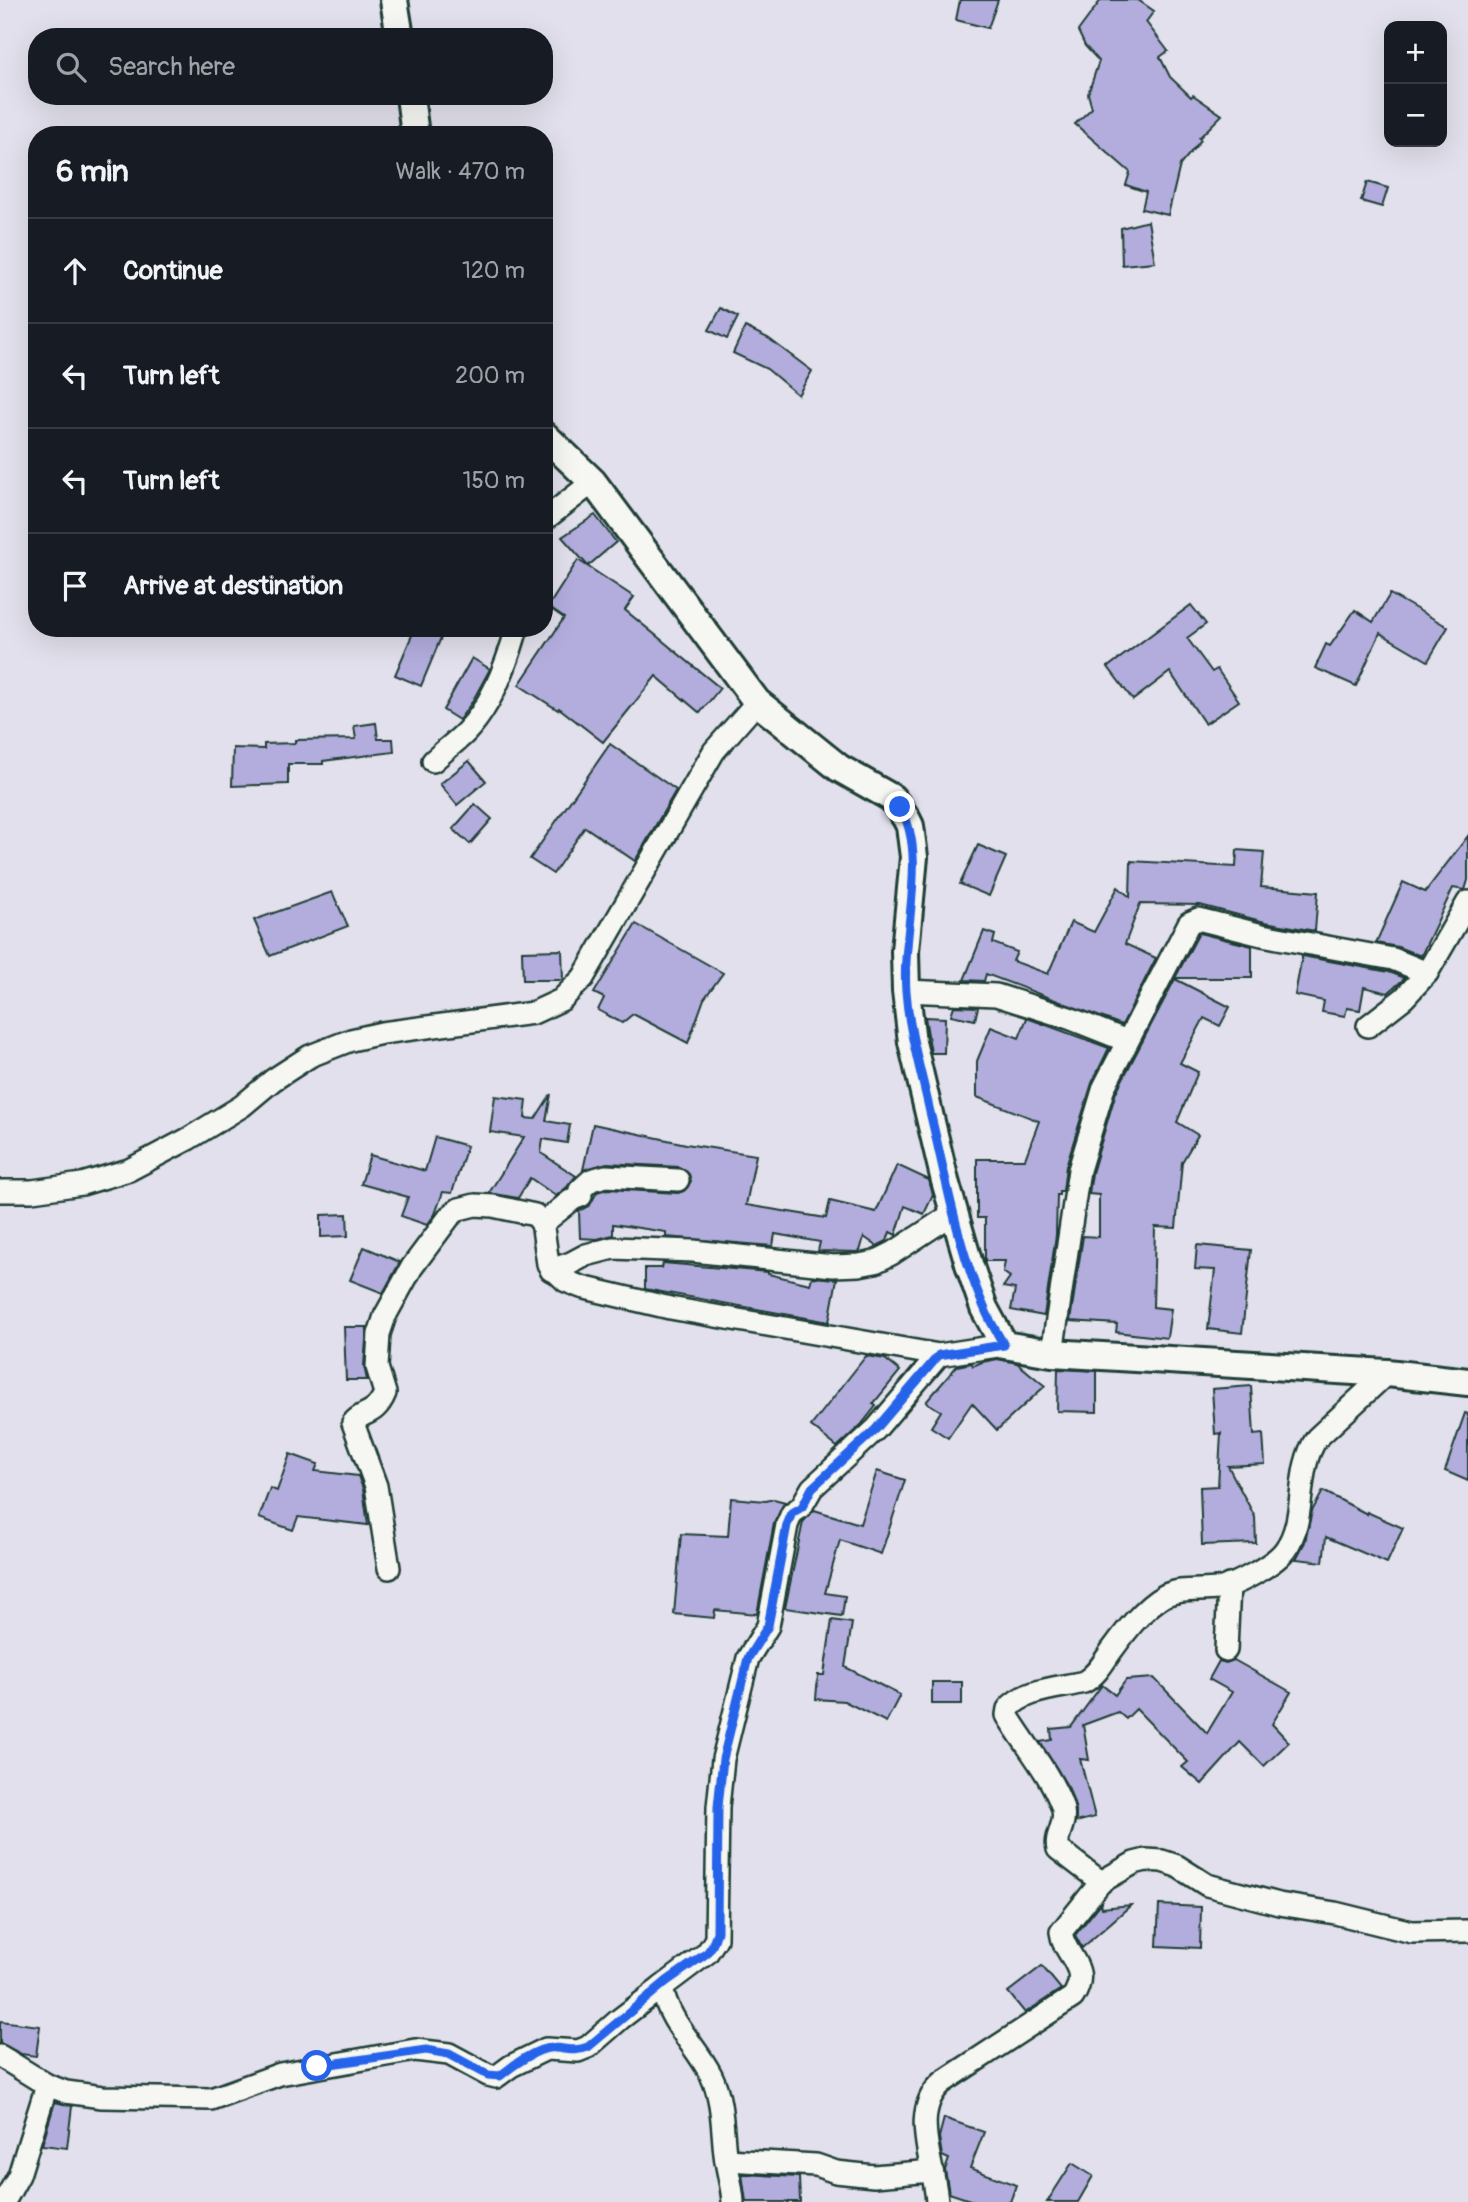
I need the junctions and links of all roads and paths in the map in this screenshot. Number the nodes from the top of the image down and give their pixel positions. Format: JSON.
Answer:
{"nodes":[{"id":1,"x":394,"y":0,"type":"edge"},
{"id":2,"x":399,"y":28,"type":"edge"},
{"id":3,"x":411,"y":105,"type":"edge"},
{"id":4,"x":414,"y":126,"type":"edge"},
{"id":5,"x":553,"y":444,"type":"edge"},
{"id":6,"x":593,"y":482,"type":"junction"},
{"id":7,"x":553,"y":513,"type":"edge"},
{"id":8,"x":514,"y":637,"type":"edge"},
{"id":9,"x":757,"y":702,"type":"junction"},
{"id":10,"x":433,"y":761,"type":"dead end"},
{"id":11,"x":1468,"y":902,"type":"edge"},
{"id":12,"x":1427,"y":973,"type":"junction"},
{"id":13,"x":906,"y":991,"type":"junction"},
{"id":14,"x":1368,"y":1026,"type":"dead end"},
{"id":15,"x":1127,"y":1041,"type":"junction"},
{"id":16,"x":678,"y":1180,"type":"dead end"},
{"id":17,"x":0,"y":1191,"type":"edge"},
{"id":18,"x":954,"y":1213,"type":"junction"},
{"id":19,"x":542,"y":1224,"type":"junction"},
{"id":20,"x":551,"y":1270,"type":"junction"},
{"id":21,"x":1004,"y":1345,"type":"junction"},
{"id":22,"x":1052,"y":1353,"type":"junction"},
{"id":23,"x":939,"y":1355,"type":"junction"},
{"id":24,"x":1387,"y":1373,"type":"junction"},
{"id":25,"x":1468,"y":1382,"type":"edge"},
{"id":26,"x":389,"y":1568,"type":"dead end"},
{"id":27,"x":1229,"y":1586,"type":"junction"},
{"id":28,"x":1226,"y":1650,"type":"dead end"},
{"id":29,"x":1101,"y":1882,"type":"junction"},
{"id":30,"x":1468,"y":1931,"type":"edge"},
{"id":31,"x":662,"y":1987,"type":"junction"},
{"id":32,"x":0,"y":2056,"type":"edge"},
{"id":33,"x":47,"y":2085,"type":"junction"},
{"id":34,"x":726,"y":2161,"type":"junction"},
{"id":35,"x":932,"y":2171,"type":"junction"},
{"id":36,"x":4,"y":2202,"type":"edge"},
{"id":37,"x":733,"y":2202,"type":"edge"},
{"id":38,"x":937,"y":2202,"type":"edge"}],
"edges":[{"from":1,"to":2,"type":"street"},
{"from":3,"to":4,"type":"street"},
{"from":5,"to":6,"type":"street"},
{"from":6,"to":7,"type":"street"},
{"from":6,"to":9,"type":"street"},
{"from":8,"to":10,"type":"street"},
{"from":9,"to":13,"type":"street"},
{"from":9,"to":17,"type":"street"},
{"from":11,"to":12,"type":"street"},
{"from":12,"to":14,"type":"street"},
{"from":12,"to":15,"type":"street"},
{"from":13,"to":15,"type":"street"},
{"from":13,"to":18,"type":"street"},
{"from":15,"to":22,"type":"street"},
{"from":16,"to":19,"type":"street"},
{"from":18,"to":20,"type":"street"},
{"from":18,"to":21,"type":"street"},
{"from":19,"to":20,"type":"street"},
{"from":19,"to":26,"type":"street"},
{"from":20,"to":23,"type":"street"},
{"from":21,"to":22,"type":"street"},
{"from":21,"to":23,"type":"street"},
{"from":22,"to":24,"type":"street"},
{"from":23,"to":31,"type":"street"},
{"from":24,"to":25,"type":"street"},
{"from":24,"to":27,"type":"street"},
{"from":27,"to":28,"type":"street"},
{"from":27,"to":29,"type":"street"},
{"from":29,"to":30,"type":"street"},
{"from":29,"to":35,"type":"street"},
{"from":31,"to":33,"type":"street"},
{"from":31,"to":34,"type":"street"},
{"from":32,"to":33,"type":"street"},
{"from":33,"to":36,"type":"street"},
{"from":34,"to":35,"type":"street"},
{"from":34,"to":37,"type":"street"},
{"from":35,"to":38,"type":"street"}]}
